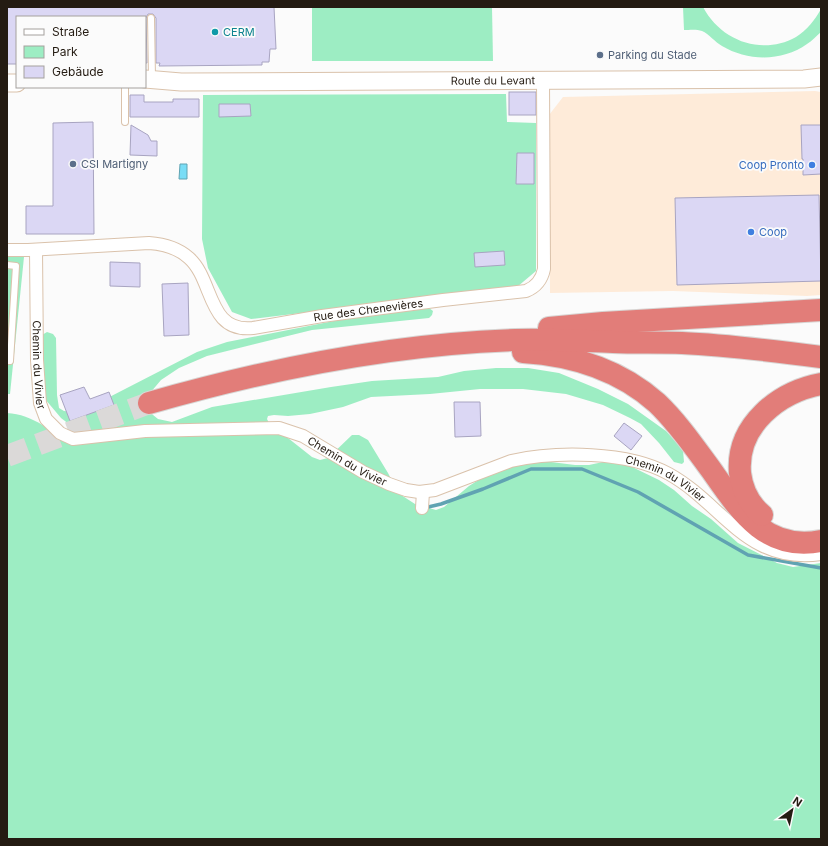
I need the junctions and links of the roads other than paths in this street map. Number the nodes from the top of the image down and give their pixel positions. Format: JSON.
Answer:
{"nodes":[{"id":1,"x":151,"y":18,"type":"dead end"},
{"id":2,"x":821,"y":77,"type":"edge"},
{"id":3,"x":804,"y":79,"type":"junction"},
{"id":4,"x":543,"y":80,"type":"junction"},
{"id":5,"x":148,"y":82,"type":"edge"},
{"id":6,"x":821,"y":82,"type":"edge"},
{"id":7,"x":125,"y":88,"type":"edge"},
{"id":8,"x":125,"y":122,"type":"dead end"},
{"id":9,"x":7,"y":250,"type":"edge"},
{"id":10,"x":36,"y":250,"type":"junction"},
{"id":11,"x":7,"y":265,"type":"edge"},
{"id":12,"x":10,"y":298,"type":"edge"},
{"id":13,"x":821,"y":310,"type":"edge"},
{"id":14,"x":9,"y":329,"type":"edge"},
{"id":15,"x":614,"y":342,"type":"junction"},
{"id":16,"x":436,"y":346,"type":"junction"},
{"id":17,"x":821,"y":357,"type":"edge"},
{"id":18,"x":7,"y":361,"type":"edge"},
{"id":19,"x":821,"y":368,"type":"edge"},
{"id":20,"x":821,"y":384,"type":"edge"},
{"id":21,"x":149,"y":404,"type":"tunnel mouth"},
{"id":22,"x":423,"y":492,"type":"junction"},
{"id":23,"x":422,"y":508,"type":"dead end"},
{"id":24,"x":821,"y":529,"type":"edge"},
{"id":25,"x":821,"y":541,"type":"edge"},
{"id":26,"x":821,"y":554,"type":"edge"}],
"edges":[{"from":1,"to":5,"type":"lane"},
{"from":2,"to":3,"type":"street","name":"Route du Levant"},
{"from":3,"to":4,"type":"street","name":"Route du Levant"},
{"from":3,"to":6,"type":"street","name":"Route du Levant"},
{"from":4,"to":5,"type":"street","name":"Route du Levant"},
{"from":4,"to":10,"type":"street","name":"Rue des Chenevières"},
{"from":7,"to":8,"type":"lane"},
{"from":9,"to":10,"type":"street"},
{"from":10,"to":22,"type":"street","name":"Chemin du Vivier"},
{"from":11,"to":12,"type":"lane"},
{"from":12,"to":14,"type":"lane"},
{"from":13,"to":16,"type":"highway"},
{"from":14,"to":18,"type":"lane"},
{"from":15,"to":16,"type":"highway"},
{"from":15,"to":17,"type":"highway"},
{"from":15,"to":19,"type":"highway"},
{"from":16,"to":21,"type":"highway"},
{"from":16,"to":25,"type":"highway"},
{"from":20,"to":24,"type":"highway"},
{"from":22,"to":23,"type":"street"},
{"from":22,"to":26,"type":"street","name":"Chemin du Vivier"}]}
